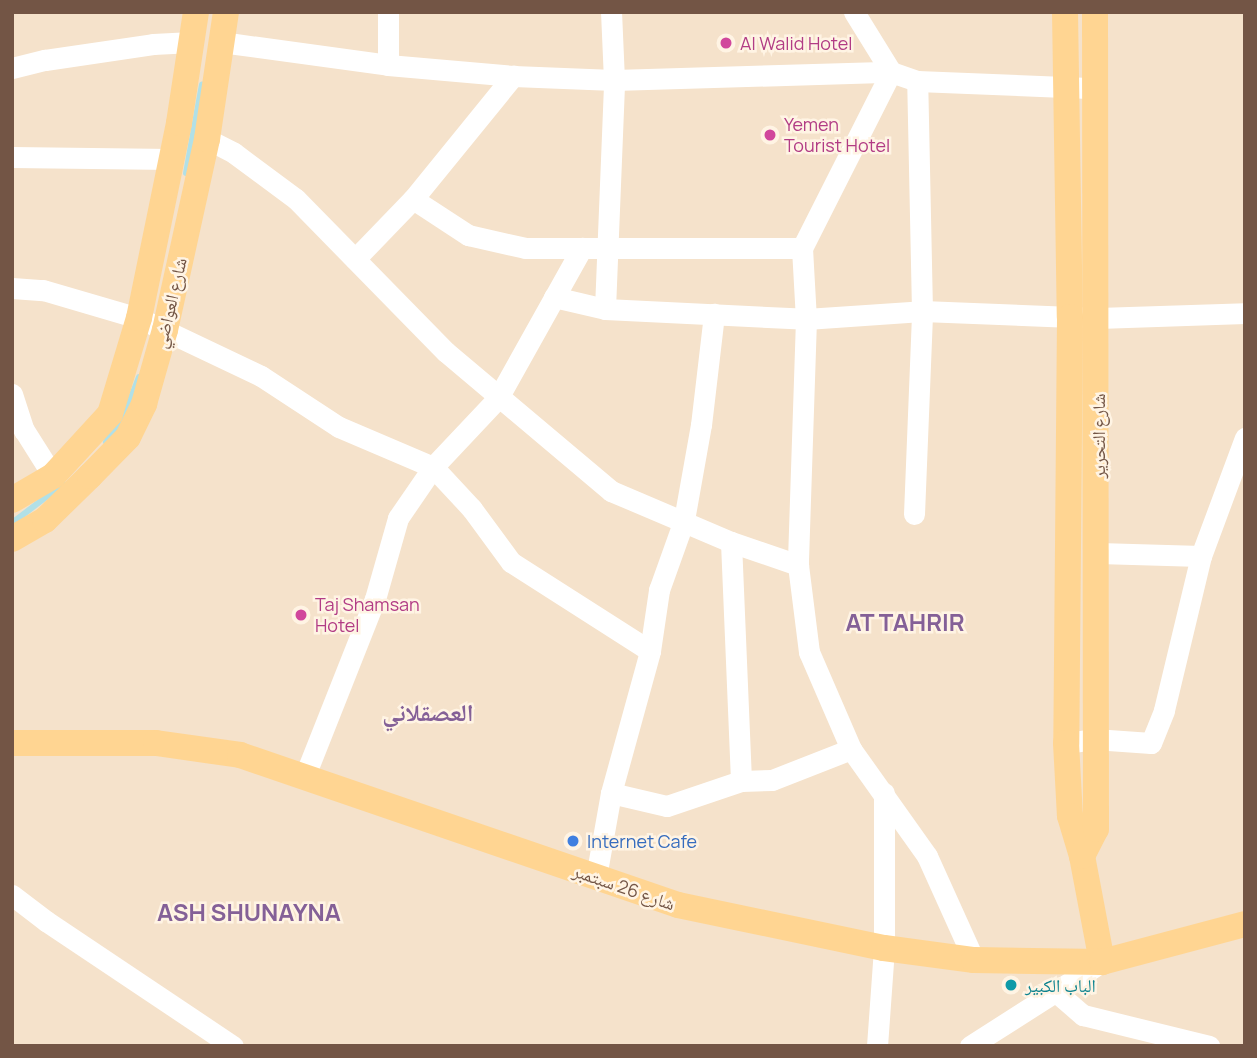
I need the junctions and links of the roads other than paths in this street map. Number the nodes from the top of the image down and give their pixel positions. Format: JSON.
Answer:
{"nodes":[{"id":1,"x":196,"y":12,"type":"edge"},
{"id":2,"x":226,"y":12,"type":"edge"},
{"id":3,"x":388,"y":12,"type":"edge"},
{"id":4,"x":611,"y":12,"type":"edge"},
{"id":5,"x":854,"y":12,"type":"edge"},
{"id":6,"x":1065,"y":12,"type":"edge"},
{"id":7,"x":1095,"y":12,"type":"edge"},
{"id":8,"x":192,"y":42,"type":"junction"},
{"id":9,"x":221,"y":43,"type":"junction"},
{"id":10,"x":388,"y":65,"type":"junction"},
{"id":11,"x":12,"y":68,"type":"edge"},
{"id":12,"x":891,"y":72,"type":"junction"},
{"id":13,"x":513,"y":76,"type":"junction"},
{"id":14,"x":614,"y":80,"type":"junction"},
{"id":15,"x":917,"y":81,"type":"junction"},
{"id":16,"x":1066,"y":88,"type":"junction"},
{"id":17,"x":1095,"y":88,"type":"junction"},
{"id":18,"x":207,"y":139,"type":"junction"},
{"id":19,"x":12,"y":157,"type":"edge"},
{"id":20,"x":171,"y":159,"type":"junction"},
{"id":21,"x":413,"y":199,"type":"junction"},
{"id":22,"x":582,"y":248,"type":"junction"},
{"id":23,"x":606,"y":248,"type":"junction"},
{"id":24,"x":802,"y":248,"type":"junction"},
{"id":25,"x":355,"y":259,"type":"junction"},
{"id":26,"x":12,"y":288,"type":"edge"},
{"id":27,"x":554,"y":297,"type":"junction"},
{"id":28,"x":605,"y":309,"type":"junction"},
{"id":29,"x":922,"y":311,"type":"junction"},
{"id":30,"x":1245,"y":313,"type":"edge"},
{"id":31,"x":714,"y":314,"type":"junction"},
{"id":32,"x":1070,"y":317,"type":"junction"},
{"id":33,"x":139,"y":318,"type":"junction"},
{"id":34,"x":1098,"y":318,"type":"junction"},
{"id":35,"x":806,"y":319,"type":"junction"},
{"id":36,"x":164,"y":330,"type":"junction"},
{"id":37,"x":12,"y":394,"type":"edge"},
{"id":38,"x":498,"y":398,"type":"junction"},
{"id":39,"x":1245,"y":438,"type":"edge"},
{"id":40,"x":433,"y":467,"type":"junction"},
{"id":41,"x":53,"y":476,"type":"junction"},
{"id":42,"x":12,"y":500,"type":"edge"},
{"id":43,"x":914,"y":514,"type":"dead end"},
{"id":44,"x":684,"y":520,"type":"junction"},
{"id":45,"x":12,"y":539,"type":"edge"},
{"id":46,"x":731,"y":542,"type":"junction"},
{"id":47,"x":1098,"y":553,"type":"junction"},
{"id":48,"x":1201,"y":556,"type":"junction"},
{"id":49,"x":798,"y":565,"type":"junction"},
{"id":50,"x":650,"y":651,"type":"junction"},
{"id":51,"x":1094,"y":739,"type":"junction"},
{"id":52,"x":12,"y":743,"type":"edge"},
{"id":53,"x":1066,"y":743,"type":"junction"},
{"id":54,"x":851,"y":749,"type":"junction"},
{"id":55,"x":304,"y":778,"type":"junction"},
{"id":56,"x":741,"y":781,"type":"junction"},
{"id":57,"x":611,"y":793,"type":"junction"},
{"id":58,"x":884,"y":793,"type":"junction"},
{"id":59,"x":1082,"y":856,"type":"junction"},
{"id":60,"x":596,"y":877,"type":"junction"},
{"id":61,"x":12,"y":895,"type":"edge"},
{"id":62,"x":1245,"y":925,"type":"edge"},
{"id":63,"x":884,"y":948,"type":"junction"},
{"id":64,"x":974,"y":960,"type":"junction"},
{"id":65,"x":1102,"y":962,"type":"junction"},
{"id":66,"x":1055,"y":991,"type":"junction"},
{"id":67,"x":233,"y":1046,"type":"edge"},
{"id":68,"x":877,"y":1046,"type":"edge"},
{"id":69,"x":970,"y":1046,"type":"edge"},
{"id":70,"x":1209,"y":1046,"type":"edge"}],
"edges":[{"from":1,"to":8,"type":"main road","name":"شارع العواضي"},
{"from":2,"to":9,"type":"main road","name":"شارع العواضي"},
{"from":3,"to":10,"type":"street"},
{"from":4,"to":14,"type":"street"},
{"from":5,"to":12,"type":"street"},
{"from":6,"to":16,"type":"main road","name":"شارع التحرير"},
{"from":7,"to":17,"type":"main road","name":"شارع التحرير"},
{"from":8,"to":11,"type":"street"},
{"from":8,"to":20,"type":"main road","name":"شارع العواضي"},
{"from":9,"to":10,"type":"street"},
{"from":9,"to":18,"type":"main road","name":"شارع العواضي"},
{"from":10,"to":13,"type":"street"},
{"from":12,"to":14,"type":"street"},
{"from":12,"to":15,"type":"street"},
{"from":12,"to":24,"type":"street"},
{"from":13,"to":14,"type":"street"},
{"from":13,"to":21,"type":"street"},
{"from":14,"to":23,"type":"street"},
{"from":15,"to":16,"type":"street"},
{"from":15,"to":29,"type":"street"},
{"from":16,"to":17,"type":"street"},
{"from":16,"to":32,"type":"main road","name":"شارع التحرير"},
{"from":17,"to":34,"type":"main road","name":"شارع التحرير"},
{"from":18,"to":25,"type":"street"},
{"from":18,"to":36,"type":"main road","name":"شارع العواضي"},
{"from":19,"to":20,"type":"street"},
{"from":20,"to":33,"type":"main road","name":"شارع العواضي"},
{"from":21,"to":22,"type":"street"},
{"from":21,"to":25,"type":"street"},
{"from":22,"to":23,"type":"street"},
{"from":22,"to":27,"type":"street"},
{"from":23,"to":24,"type":"street"},
{"from":23,"to":28,"type":"street"},
{"from":24,"to":35,"type":"street"},
{"from":25,"to":38,"type":"street"},
{"from":26,"to":33,"type":"street"},
{"from":27,"to":28,"type":"street"},
{"from":27,"to":38,"type":"street"},
{"from":28,"to":31,"type":"street"},
{"from":29,"to":32,"type":"street"},
{"from":29,"to":35,"type":"street"},
{"from":29,"to":43,"type":"street"},
{"from":30,"to":34,"type":"street"},
{"from":31,"to":35,"type":"street"},
{"from":31,"to":44,"type":"street"},
{"from":32,"to":34,"type":"street"},
{"from":32,"to":53,"type":"main road","name":"شارع التحرير"},
{"from":33,"to":36,"type":"street"},
{"from":33,"to":41,"type":"main road","name":"شارع العواضي"},
{"from":34,"to":47,"type":"main road","name":"شارع التحرير"},
{"from":35,"to":49,"type":"street"},
{"from":36,"to":40,"type":"street"},
{"from":36,"to":45,"type":"main road","name":"شارع العواضي"},
{"from":37,"to":41,"type":"street"},
{"from":38,"to":40,"type":"street"},
{"from":38,"to":44,"type":"street"},
{"from":39,"to":48,"type":"street"},
{"from":40,"to":50,"type":"street"},
{"from":40,"to":55,"type":"street"},
{"from":41,"to":42,"type":"main road","name":"شارع العواضي"},
{"from":44,"to":46,"type":"street"},
{"from":44,"to":50,"type":"street"},
{"from":46,"to":49,"type":"street"},
{"from":46,"to":56,"type":"street"},
{"from":47,"to":48,"type":"street"},
{"from":47,"to":51,"type":"main road","name":"شارع التحرير"},
{"from":48,"to":51,"type":"street"},
{"from":49,"to":54,"type":"street"},
{"from":50,"to":57,"type":"street"},
{"from":51,"to":53,"type":"street"},
{"from":51,"to":59,"type":"main road","name":"شارع التحرير"},
{"from":52,"to":55,"type":"main road","name":"شارع 26 سبتمبر"},
{"from":53,"to":59,"type":"main road","name":"شارع التحرير"},
{"from":54,"to":56,"type":"street"},
{"from":54,"to":58,"type":"street"},
{"from":55,"to":60,"type":"main road","name":"شارع 26 سبتمبر"},
{"from":56,"to":57,"type":"street"},
{"from":57,"to":60,"type":"street"},
{"from":58,"to":63,"type":"street"},
{"from":58,"to":64,"type":"street"},
{"from":59,"to":65,"type":"main road","name":"شارع التحرير"},
{"from":60,"to":63,"type":"main road","name":"شارع 26 سبتمبر"},
{"from":61,"to":67,"type":"street"},
{"from":62,"to":65,"type":"main road","name":"شارع 26 سبتمبر"},
{"from":63,"to":64,"type":"main road","name":"شارع 26 سبتمبر"},
{"from":63,"to":68,"type":"street"},
{"from":64,"to":65,"type":"main road","name":"شارع 26 سبتمبر"},
{"from":65,"to":66,"type":"street"},
{"from":66,"to":69,"type":"street"},
{"from":66,"to":70,"type":"street"}]}
